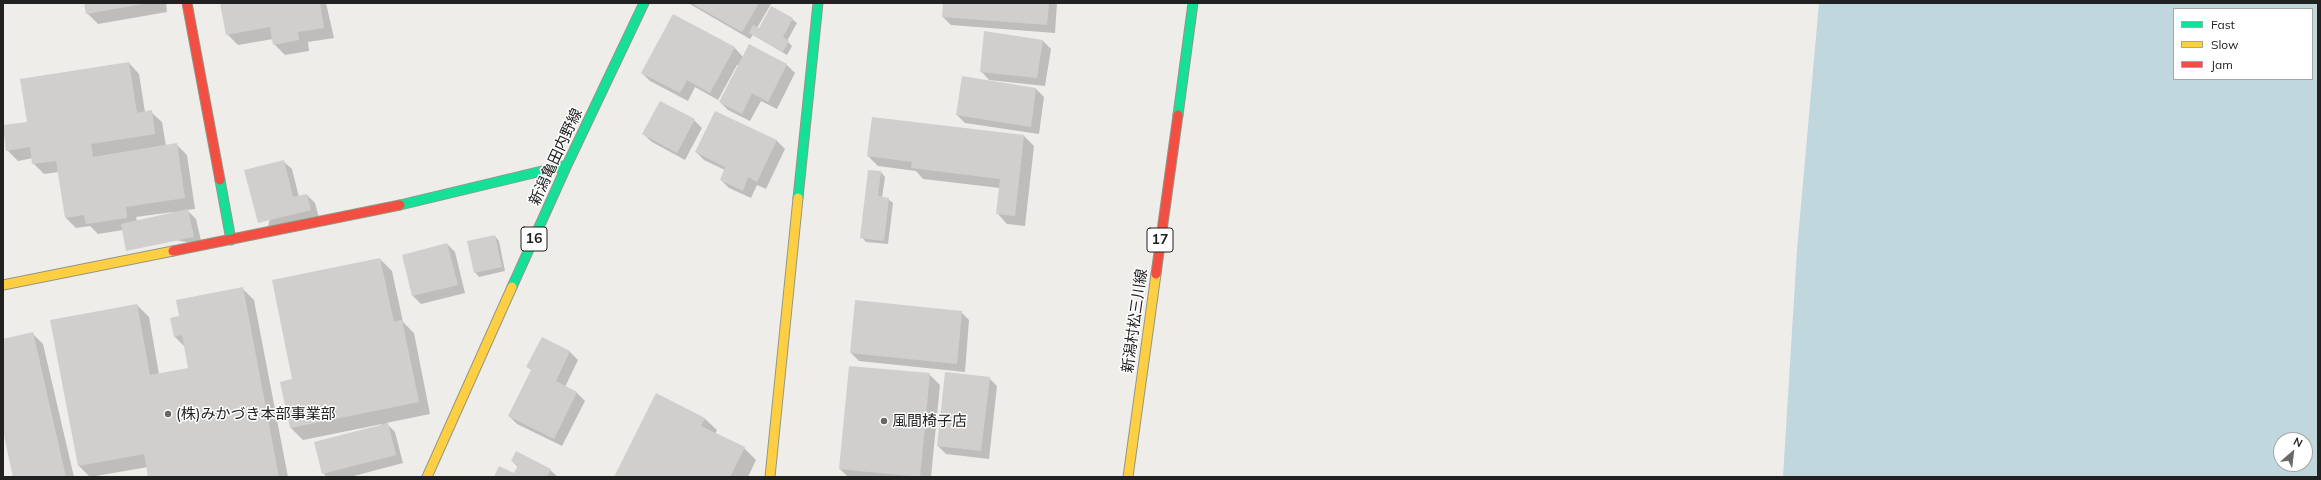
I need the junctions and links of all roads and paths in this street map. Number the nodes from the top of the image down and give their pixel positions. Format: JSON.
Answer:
{"nodes":[{"id":1,"x":187,"y":3,"type":"edge"},
{"id":2,"x":644,"y":3,"type":"edge"},
{"id":3,"x":818,"y":3,"type":"edge"},
{"id":4,"x":1193,"y":3,"type":"edge"},
{"id":5,"x":567,"y":165,"type":"junction"},
{"id":6,"x":231,"y":240,"type":"junction"},
{"id":7,"x":3,"y":285,"type":"edge"},
{"id":8,"x":427,"y":477,"type":"edge"},
{"id":9,"x":770,"y":477,"type":"edge"},
{"id":10,"x":1128,"y":477,"type":"edge"}],
"edges":[{"from":1,"to":6,"type":"street"},
{"from":2,"to":5,"type":"street","name":"新潟亀田内野線","number":"16"},
{"from":3,"to":9,"type":"street"},
{"from":4,"to":10,"type":"street","name":"新潟村松三川線","number":"17"},
{"from":5,"to":6,"type":"street"},
{"from":5,"to":8,"type":"street","name":"新潟亀田内野線","number":"16"},
{"from":6,"to":7,"type":"street"}]}
